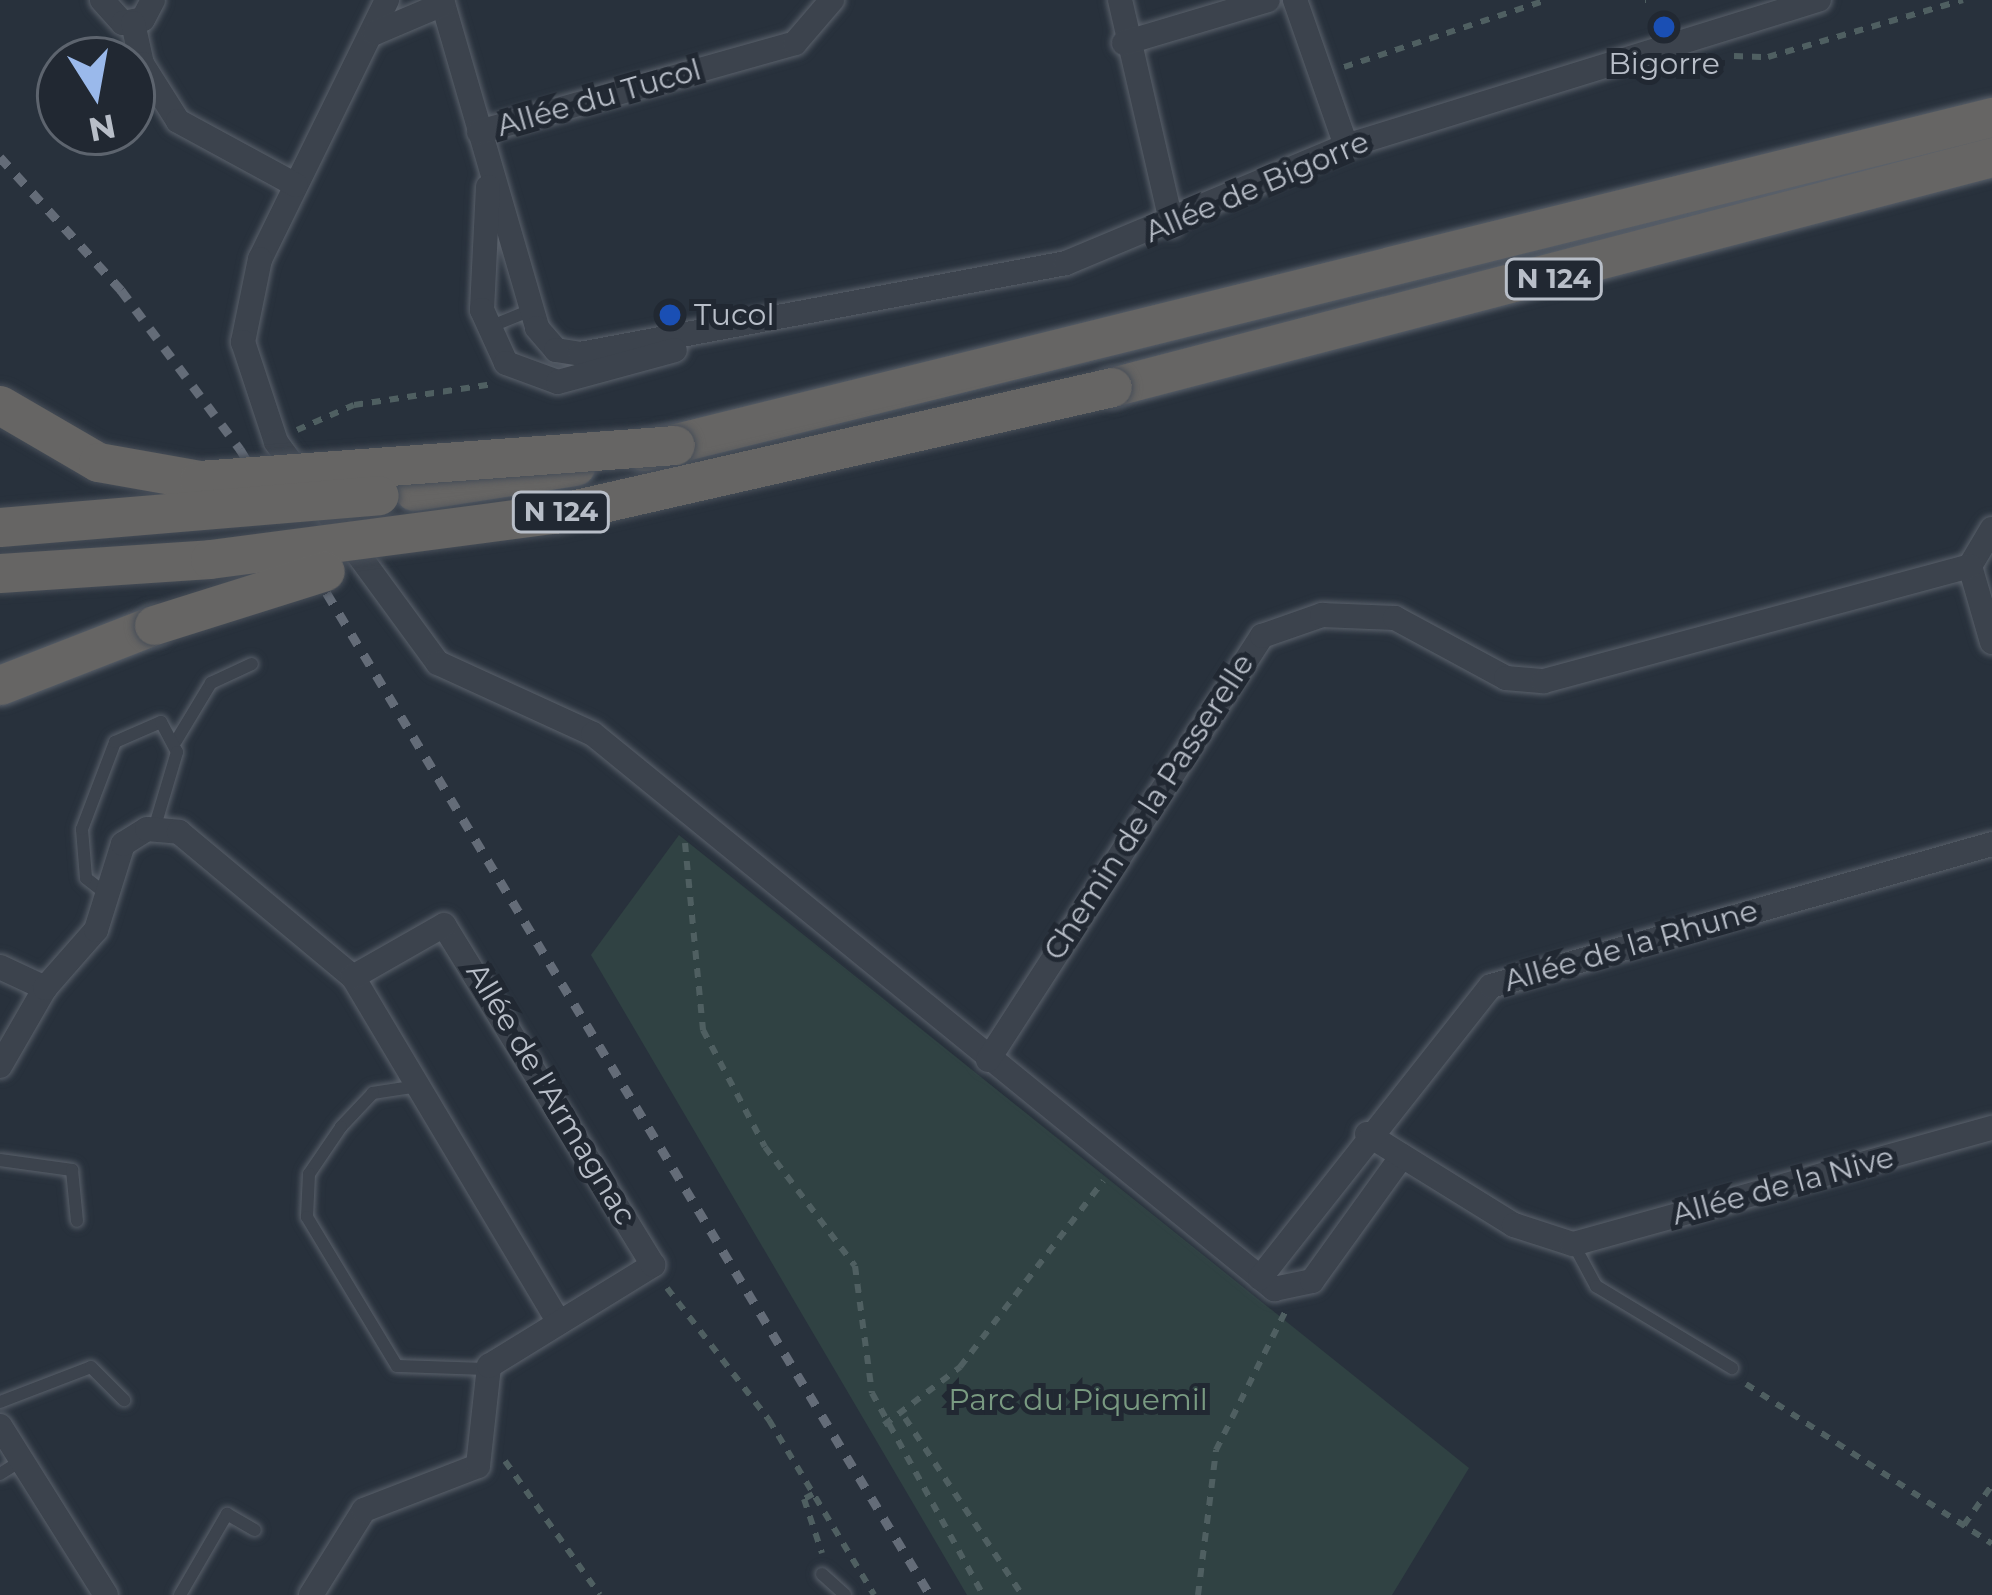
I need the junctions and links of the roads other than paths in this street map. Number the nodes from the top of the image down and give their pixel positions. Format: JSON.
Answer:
{"nodes":[{"id":1,"x":102,"y":0,"type":"edge"},
{"id":2,"x":153,"y":0,"type":"edge"},
{"id":3,"x":387,"y":0,"type":"edge"},
{"id":4,"x":832,"y":0,"type":"edge"},
{"id":5,"x":1120,"y":0,"type":"edge"},
{"id":6,"x":1268,"y":0,"type":"edge"},
{"id":7,"x":1295,"y":0,"type":"edge"},
{"id":8,"x":1819,"y":0,"type":"edge"},
{"id":9,"x":442,"y":2,"type":"edge"},
{"id":10,"x":1780,"y":5,"type":"edge"},
{"id":11,"x":134,"y":23,"type":"junction"},
{"id":12,"x":375,"y":32,"type":"junction"},
{"id":13,"x":1124,"y":44,"type":"junction"},
{"id":14,"x":1992,"y":117,"type":"edge"},
{"id":15,"x":479,"y":132,"type":"junction"},
{"id":16,"x":1346,"y":146,"type":"junction"},
{"id":17,"x":1992,"y":158,"type":"edge"},
{"id":18,"x":487,"y":161,"type":"junction"},
{"id":19,"x":296,"y":184,"type":"junction"},
{"id":20,"x":1172,"y":225,"type":"junction"},
{"id":21,"x":531,"y":310,"type":"junction"},
{"id":22,"x":485,"y":328,"type":"junction"},
{"id":23,"x":688,"y":342,"type":"junction"},
{"id":24,"x":0,"y":405,"type":"edge"},
{"id":25,"x":675,"y":445,"type":"junction"},
{"id":26,"x":770,"y":470,"type":"junction"},
{"id":27,"x":0,"y":527,"type":"edge"},
{"id":28,"x":1992,"y":529,"type":"edge"},
{"id":29,"x":1970,"y":566,"type":"junction"},
{"id":30,"x":0,"y":572,"type":"edge"},
{"id":31,"x":1992,"y":642,"type":"edge"},
{"id":32,"x":253,"y":664,"type":"dead end"},
{"id":33,"x":0,"y":684,"type":"edge"},
{"id":34,"x":176,"y":741,"type":"junction"},
{"id":35,"x":154,"y":829,"type":"junction"},
{"id":36,"x":1992,"y":844,"type":"edge"},
{"id":37,"x":105,"y":893,"type":"junction"},
{"id":38,"x":0,"y":967,"type":"edge"},
{"id":39,"x":353,"y":977,"type":"junction"},
{"id":40,"x":45,"y":988,"type":"junction"},
{"id":41,"x":988,"y":1060,"type":"junction"},
{"id":42,"x":0,"y":1066,"type":"edge"},
{"id":43,"x":418,"y":1086,"type":"junction"},
{"id":44,"x":1992,"y":1128,"type":"edge"},
{"id":45,"x":1367,"y":1134,"type":"junction"},
{"id":46,"x":1402,"y":1156,"type":"junction"},
{"id":47,"x":0,"y":1160,"type":"edge"},
{"id":48,"x":76,"y":1221,"type":"dead end"},
{"id":49,"x":1573,"y":1244,"type":"junction"},
{"id":50,"x":1260,"y":1278,"type":"junction"},
{"id":51,"x":559,"y":1322,"type":"junction"},
{"id":52,"x":1732,"y":1368,"type":"road end"},
{"id":53,"x":487,"y":1369,"type":"junction"},
{"id":54,"x":124,"y":1400,"type":"dead end"},
{"id":55,"x":0,"y":1402,"type":"edge"},
{"id":56,"x":0,"y":1426,"type":"edge"},
{"id":57,"x":10,"y":1468,"type":"edge"},
{"id":58,"x":255,"y":1530,"type":"dead end"},
{"id":59,"x":822,"y":1574,"type":"road end"},
{"id":60,"x":106,"y":1595,"type":"edge"},
{"id":61,"x":180,"y":1595,"type":"edge"},
{"id":62,"x":311,"y":1595,"type":"edge"},
{"id":63,"x":845,"y":1595,"type":"edge"}],
"edges":[{"from":1,"to":11,"type":"street"},
{"from":2,"to":11,"type":"street"},
{"from":3,"to":12,"type":"street"},
{"from":4,"to":15,"type":"street","name":"Allée du Tucol"},
{"from":5,"to":13,"type":"street"},
{"from":6,"to":13,"type":"street"},
{"from":7,"to":16,"type":"street"},
{"from":8,"to":10,"type":"street","name":"Allée de Bigorre"},
{"from":9,"to":12,"type":"street"},
{"from":9,"to":15,"type":"street","name":"Allée du Tucol"},
{"from":10,"to":16,"type":"street","name":"Allée de Bigorre"},
{"from":11,"to":19,"type":"street"},
{"from":12,"to":19,"type":"street"},
{"from":13,"to":20,"type":"street"},
{"from":14,"to":25,"type":"highway","number":"N 124"},
{"from":15,"to":18,"type":"street","name":"Allée de Bigorre"},
{"from":16,"to":20,"type":"street","name":"Allée de Bigorre"},
{"from":17,"to":26,"type":"highway","number":"N 124","bridge":true},
{"from":18,"to":21,"type":"street","name":"Allée de Bigorre"},
{"from":18,"to":22,"type":"street","name":"Allée de Bigorre"},
{"from":19,"to":41,"type":"street"},
{"from":20,"to":23,"type":"street","name":"Allée de Bigorre"},
{"from":21,"to":22,"type":"lane"},
{"from":21,"to":23,"type":"street","name":"Allée de Bigorre"},
{"from":22,"to":23,"type":"street","name":"Allée de Bigorre"},
{"from":24,"to":25,"type":"highway","bridge":true},
{"from":25,"to":27,"type":"highway","number":"N 124","bridge":true},
{"from":26,"to":30,"type":"highway","number":"N 124","bridge":true},
{"from":26,"to":33,"type":"highway","bridge":true},
{"from":28,"to":29,"type":"street"},
{"from":29,"to":31,"type":"street"},
{"from":29,"to":41,"type":"street","name":"Chemin de la Passerelle"},
{"from":32,"to":34,"type":"lane"},
{"from":34,"to":35,"type":"lane"},
{"from":34,"to":37,"type":"lane"},
{"from":35,"to":37,"type":"street"},
{"from":35,"to":39,"type":"street"},
{"from":36,"to":45,"type":"street","name":"Allée de la Rhune"},
{"from":37,"to":40,"type":"street"},
{"from":38,"to":40,"type":"street"},
{"from":39,"to":43,"type":"street"},
{"from":39,"to":51,"type":"street","name":"Allée de l'Armagnac"},
{"from":40,"to":42,"type":"street"},
{"from":41,"to":50,"type":"street"},
{"from":43,"to":51,"type":"street"},
{"from":43,"to":53,"type":"lane"},
{"from":44,"to":49,"type":"street","name":"Allée de la Nive"},
{"from":45,"to":46,"type":"street"},
{"from":45,"to":50,"type":"street","name":"Allée de la Rhune"},
{"from":46,"to":49,"type":"street"},
{"from":46,"to":50,"type":"street"},
{"from":47,"to":48,"type":"lane"},
{"from":49,"to":52,"type":"lane"},
{"from":51,"to":53,"type":"street"},
{"from":53,"to":62,"type":"street"},
{"from":54,"to":55,"type":"lane"},
{"from":56,"to":57,"type":"street"},
{"from":57,"to":60,"type":"street"},
{"from":58,"to":61,"type":"lane"},
{"from":59,"to":63,"type":"lane"}]}
